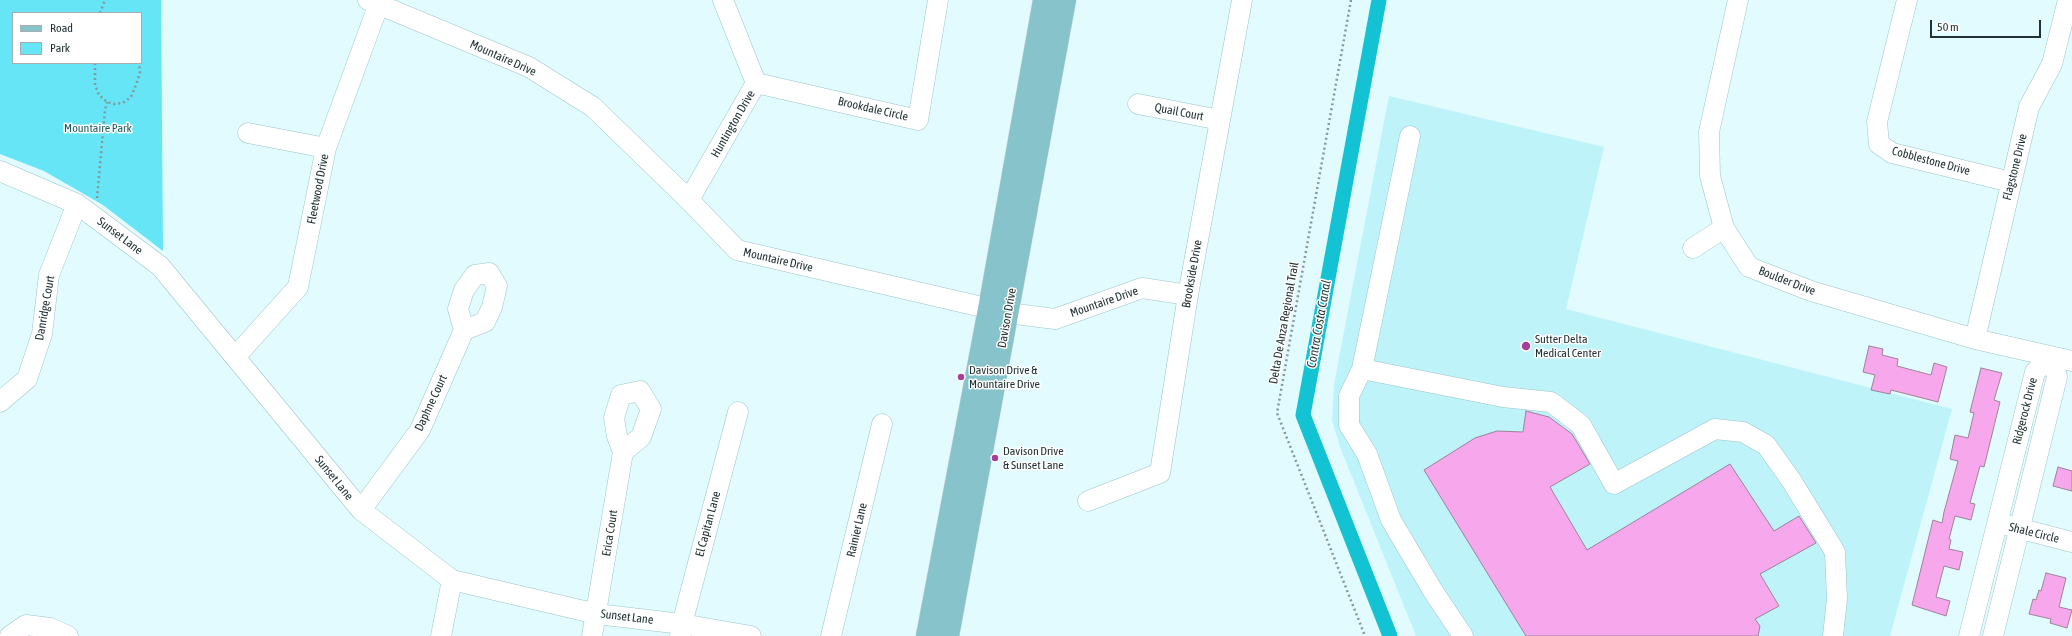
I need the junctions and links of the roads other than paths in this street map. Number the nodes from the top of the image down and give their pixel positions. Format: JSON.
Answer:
{"nodes":[{"id":1,"x":723,"y":0,"type":"edge"},
{"id":2,"x":938,"y":0,"type":"edge"},
{"id":3,"x":1044,"y":0,"type":"edge"},
{"id":4,"x":1065,"y":0,"type":"edge"},
{"id":5,"x":1242,"y":0,"type":"edge"},
{"id":6,"x":1738,"y":0,"type":"edge"},
{"id":7,"x":1907,"y":0,"type":"edge"},
{"id":8,"x":2068,"y":0,"type":"edge"},
{"id":9,"x":373,"y":3,"type":"edge"},
{"id":10,"x":756,"y":83,"type":"junction"},
{"id":11,"x":1138,"y":104,"type":"dead end"},
{"id":12,"x":1220,"y":120,"type":"junction"},
{"id":13,"x":248,"y":133,"type":"dead end"},
{"id":14,"x":1410,"y":136,"type":"dead end"},
{"id":15,"x":326,"y":148,"type":"junction"},
{"id":16,"x":0,"y":171,"type":"edge"},
{"id":17,"x":2011,"y":182,"type":"junction"},
{"id":18,"x":689,"y":200,"type":"junction"},
{"id":19,"x":85,"y":210,"type":"junction"},
{"id":20,"x":1724,"y":228,"type":"junction"},
{"id":21,"x":1693,"y":248,"type":"dead end"},
{"id":22,"x":1188,"y":295,"type":"junction"},
{"id":23,"x":999,"y":311,"type":"junction"},
{"id":24,"x":464,"y":330,"type":"dead end"},
{"id":25,"x":1975,"y":340,"type":"junction"},
{"id":26,"x":236,"y":356,"type":"junction"},
{"id":27,"x":2051,"y":356,"type":"junction"},
{"id":28,"x":2072,"y":360,"type":"edge"},
{"id":29,"x":1362,"y":369,"type":"junction"},
{"id":30,"x":0,"y":402,"type":"edge"},
{"id":31,"x":738,"y":412,"type":"dead end"},
{"id":32,"x":882,"y":424,"type":"dead end"},
{"id":33,"x":623,"y":452,"type":"dead end"},
{"id":34,"x":1088,"y":500,"type":"dead end"},
{"id":35,"x":361,"y":510,"type":"junction"},
{"id":36,"x":1996,"y":523,"type":"junction"},
{"id":37,"x":2018,"y":529,"type":"junction"},
{"id":38,"x":2072,"y":542,"type":"edge"},
{"id":39,"x":452,"y":580,"type":"junction"},
{"id":40,"x":597,"y":614,"type":"junction"},
{"id":41,"x":681,"y":630,"type":"edge"},
{"id":42,"x":10,"y":636,"type":"edge"},
{"id":43,"x":68,"y":636,"type":"edge"},
{"id":44,"x":441,"y":636,"type":"edge"},
{"id":45,"x":592,"y":636,"type":"edge"},
{"id":46,"x":750,"y":636,"type":"edge"},
{"id":47,"x":831,"y":636,"type":"edge"},
{"id":48,"x":927,"y":636,"type":"edge"},
{"id":49,"x":948,"y":636,"type":"edge"},
{"id":50,"x":1463,"y":636,"type":"edge"},
{"id":51,"x":1834,"y":636,"type":"edge"},
{"id":52,"x":1969,"y":636,"type":"edge"},
{"id":53,"x":1993,"y":636,"type":"edge"}],
"edges":[{"from":1,"to":10,"type":"street","name":"Huntington Drive"},
{"from":2,"to":10,"type":"street","name":"Brookdale Circle"},
{"from":3,"to":23,"type":"main road","name":"Davison Drive"},
{"from":4,"to":23,"type":"main road","name":"Davison Drive"},
{"from":5,"to":12,"type":"street","name":"Brookside Drive"},
{"from":6,"to":20,"type":"street","name":"Boulder Drive"},
{"from":7,"to":17,"type":"street","name":"Cobblestone Drive"},
{"from":8,"to":17,"type":"street","name":"Flagstone Drive"},
{"from":9,"to":15,"type":"street","name":"Fleetwood Drive"},
{"from":9,"to":18,"type":"street","name":"Mountaire Drive"},
{"from":10,"to":18,"type":"street","name":"Huntington Drive"},
{"from":11,"to":12,"type":"street","name":"Quail Court"},
{"from":12,"to":22,"type":"street","name":"Brookside Drive"},
{"from":13,"to":15,"type":"street"},
{"from":14,"to":29,"type":"street"},
{"from":15,"to":26,"type":"street","name":"Fleetwood Drive"},
{"from":16,"to":19,"type":"street","name":"Sunset Lane"},
{"from":17,"to":25,"type":"street","name":"Flagstone Drive"},
{"from":18,"to":23,"type":"street","name":"Mountaire Drive"},
{"from":19,"to":26,"type":"street","name":"Sunset Lane"},
{"from":19,"to":30,"type":"street","name":"Danridge Court"},
{"from":20,"to":21,"type":"street"},
{"from":20,"to":25,"type":"street","name":"Boulder Drive"},
{"from":22,"to":23,"type":"street","name":"Mountaire Drive"},
{"from":22,"to":34,"type":"street","name":"Brookside Drive"},
{"from":23,"to":48,"type":"main road","name":"Davison Drive"},
{"from":23,"to":49,"type":"main road","name":"Davison Drive"},
{"from":24,"to":35,"type":"street","name":"Daphne Court"},
{"from":25,"to":27,"type":"street","name":"Boulder Drive"},
{"from":26,"to":35,"type":"street","name":"Sunset Lane"},
{"from":27,"to":28,"type":"street","name":"Boulder Drive"},
{"from":27,"to":36,"type":"street","name":"Ridgerock Drive"},
{"from":27,"to":37,"type":"street","name":"Ridgerock Drive"},
{"from":29,"to":50,"type":"street"},
{"from":29,"to":51,"type":"street"},
{"from":31,"to":41,"type":"street","name":"El Capitan Lane"},
{"from":32,"to":47,"type":"street","name":"Rainier Lane"},
{"from":33,"to":40,"type":"street","name":"Erica Court"},
{"from":35,"to":39,"type":"street","name":"Sunset Lane"},
{"from":36,"to":37,"type":"street","name":"Shale Circle"},
{"from":36,"to":52,"type":"street","name":"Ridgerock Drive"},
{"from":37,"to":38,"type":"street","name":"Shale Circle"},
{"from":37,"to":53,"type":"street","name":"Ridgerock Drive"},
{"from":39,"to":40,"type":"street","name":"Sunset Lane"},
{"from":39,"to":44,"type":"street"},
{"from":40,"to":41,"type":"street","name":"Sunset Lane"},
{"from":40,"to":45,"type":"street","name":"Erica Court"},
{"from":41,"to":46,"type":"street","name":"Sunset Lane"},
{"from":42,"to":43,"type":"street"}]}
